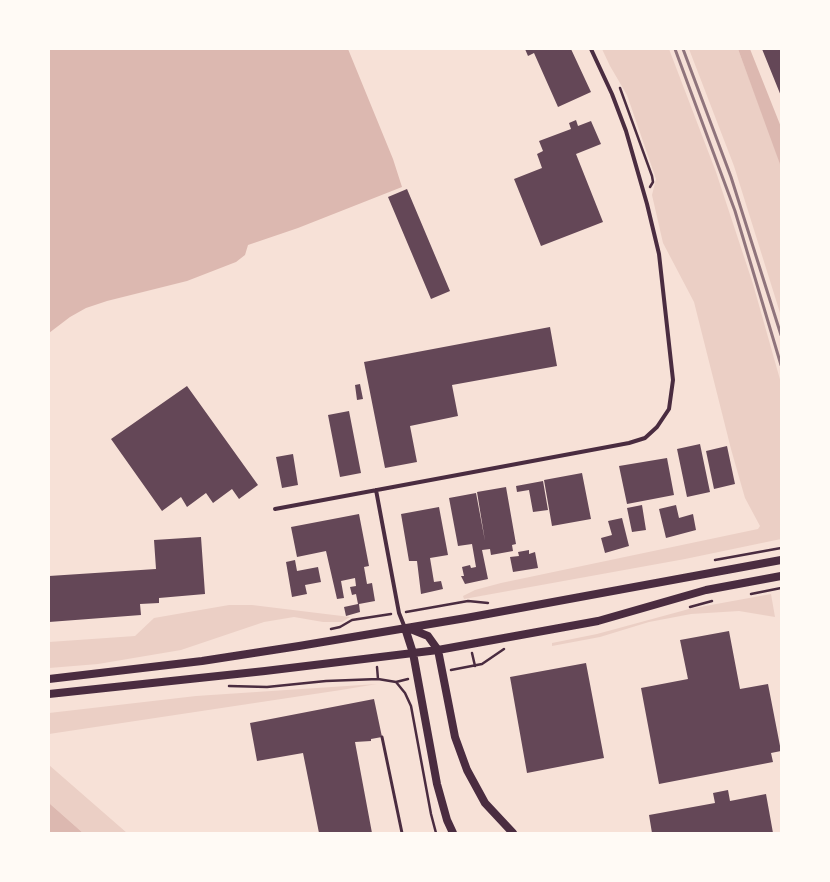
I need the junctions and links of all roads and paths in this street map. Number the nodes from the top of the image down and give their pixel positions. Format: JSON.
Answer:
{"nodes":[{"id":1,"x":591,"y":49,"type":"edge"},
{"id":2,"x":376,"y":490,"type":"junction"},
{"id":3,"x":275,"y":509,"type":"dead end"},
{"id":4,"x":781,"y":548,"type":"edge"},
{"id":5,"x":781,"y":560,"type":"edge"},
{"id":6,"x":712,"y":561,"type":"dead end"},
{"id":7,"x":781,"y":576,"type":"edge"},
{"id":8,"x":490,"y":603,"type":"dead end"},
{"id":9,"x":400,"y":613,"type":"junction"},
{"id":10,"x":405,"y":628,"type":"junction"},
{"id":11,"x":327,"y":630,"type":"dead end"},
{"id":12,"x":438,"y":650,"type":"junction"},
{"id":13,"x":413,"y":653,"type":"junction"},
{"id":14,"x":49,"y":679,"type":"edge"},
{"id":15,"x":227,"y":686,"type":"dead end"},
{"id":16,"x":49,"y":694,"type":"edge"},
{"id":17,"x":382,"y":737,"type":"dead end"},
{"id":18,"x":402,"y":833,"type":"edge"},
{"id":19,"x":436,"y":833,"type":"edge"},
{"id":20,"x":452,"y":833,"type":"edge"},
{"id":21,"x":513,"y":833,"type":"edge"}],
"edges":[{"from":1,"to":2,"type":"street"},
{"from":2,"to":3,"type":"street"},
{"from":2,"to":9,"type":"street"},
{"from":4,"to":6,"type":"path"},
{"from":5,"to":10,"type":"main road"},
{"from":7,"to":12,"type":"main road"},
{"from":8,"to":9,"type":"path"},
{"from":9,"to":10,"type":"street"},
{"from":9,"to":11,"type":"path"},
{"from":10,"to":12,"type":"main road"},
{"from":10,"to":13,"type":"main road"},
{"from":10,"to":14,"type":"main road"},
{"from":12,"to":13,"type":"main road"},
{"from":12,"to":21,"type":"main road"},
{"from":13,"to":16,"type":"main road"},
{"from":13,"to":20,"type":"main road"},
{"from":15,"to":19,"type":"path"},
{"from":17,"to":18,"type":"lane"}]}
